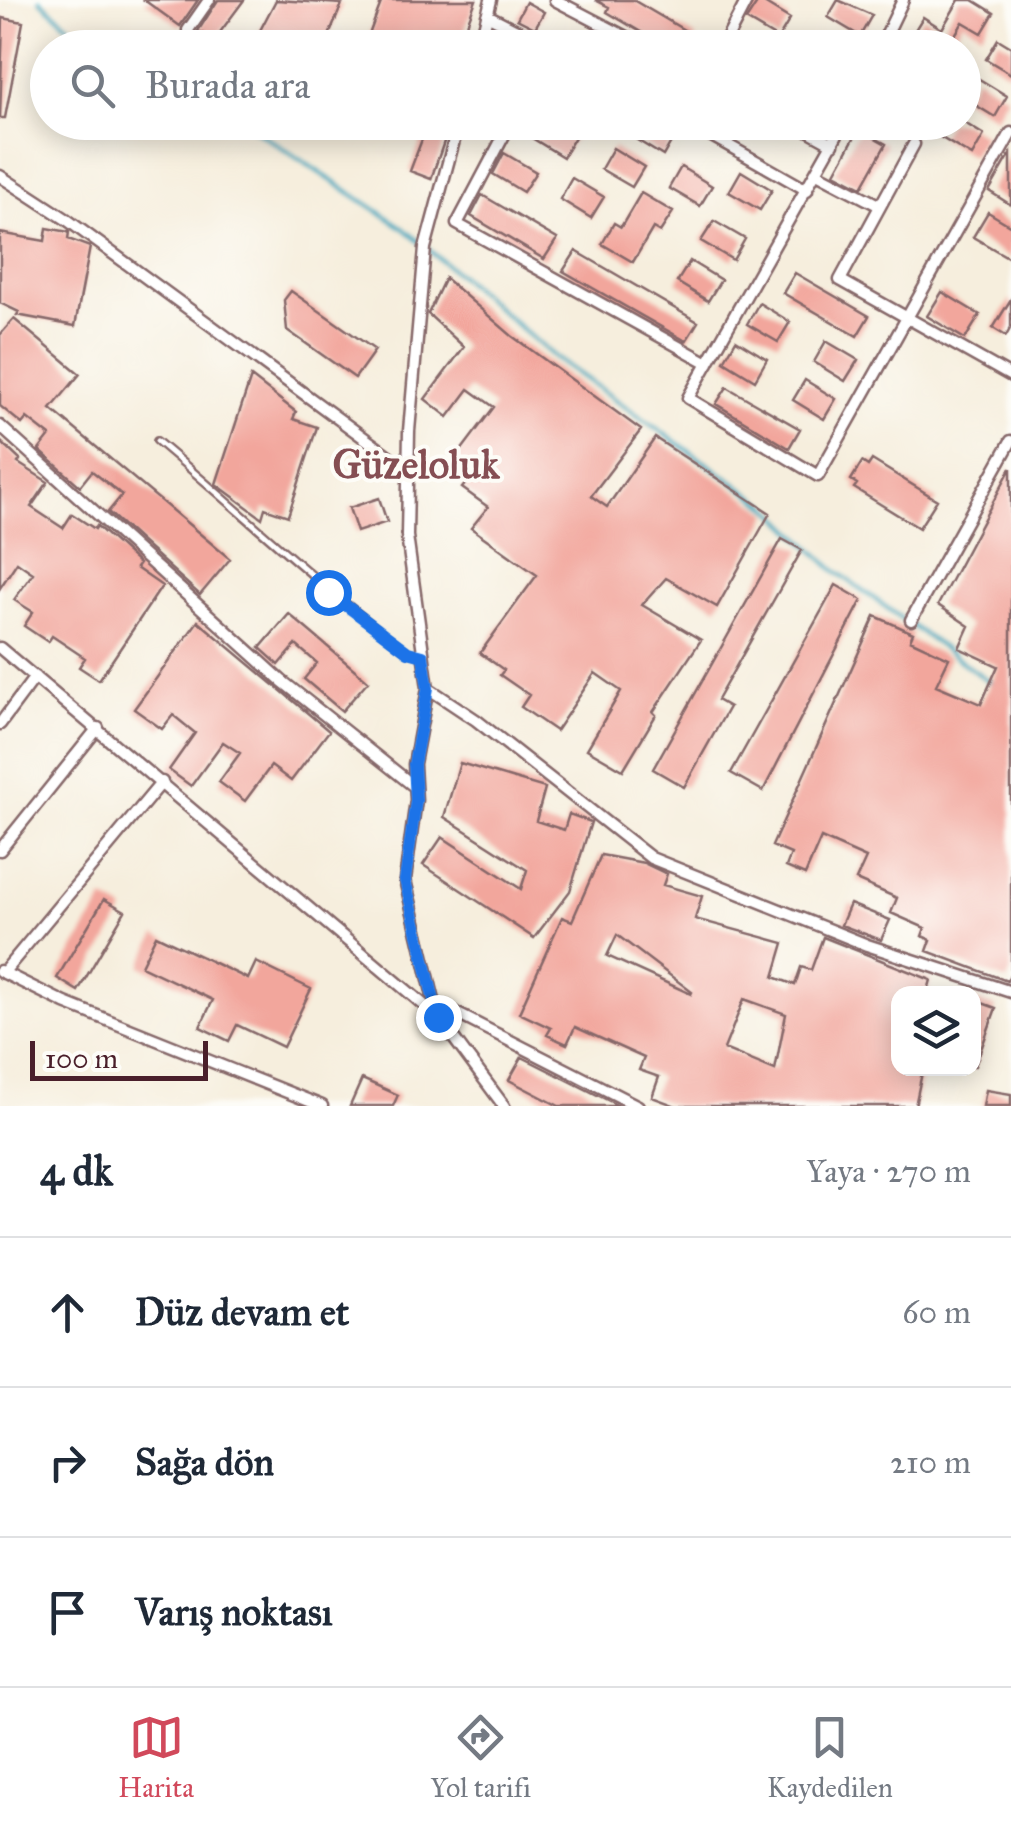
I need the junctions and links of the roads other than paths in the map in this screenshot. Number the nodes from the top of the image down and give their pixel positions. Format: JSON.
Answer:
{"nodes":[{"id":1,"x":209,"y":0,"type":"edge"},
{"id":2,"x":491,"y":0,"type":"edge"},
{"id":3,"x":556,"y":0,"type":"edge"},
{"id":4,"x":747,"y":0,"type":"edge"},
{"id":5,"x":904,"y":0,"type":"edge"},
{"id":6,"x":488,"y":15,"type":"junction"},
{"id":7,"x":188,"y":30,"type":"edge"},
{"id":8,"x":484,"y":30,"type":"edge"},
{"id":9,"x":517,"y":30,"type":"edge"},
{"id":10,"x":613,"y":30,"type":"edge"},
{"id":11,"x":731,"y":30,"type":"edge"},
{"id":12,"x":889,"y":30,"type":"edge"},
{"id":13,"x":1011,"y":133,"type":"edge"},
{"id":14,"x":454,"y":140,"type":"edge"},
{"id":15,"x":502,"y":140,"type":"edge"},
{"id":16,"x":718,"y":140,"type":"edge"},
{"id":17,"x":826,"y":140,"type":"edge"},
{"id":18,"x":835,"y":140,"type":"edge"},
{"id":19,"x":833,"y":144,"type":"junction"},
{"id":20,"x":914,"y":144,"type":"dead end"},
{"id":21,"x":817,"y":173,"type":"junction"},
{"id":22,"x":0,"y":176,"type":"edge"},
{"id":23,"x":807,"y":190,"type":"junction"},
{"id":24,"x":880,"y":206,"type":"junction"},
{"id":25,"x":907,"y":317,"type":"junction"},
{"id":26,"x":708,"y":363,"type":"junction"},
{"id":27,"x":1011,"y":376,"type":"edge"},
{"id":28,"x":0,"y":426,"type":"edge"},
{"id":29,"x":157,"y":441,"type":"dead end"},
{"id":30,"x":1011,"y":441,"type":"edge"},
{"id":31,"x":408,"y":470,"type":"junction"},
{"id":32,"x":911,"y":620,"type":"dead end"},
{"id":33,"x":0,"y":648,"type":"edge"},
{"id":34,"x":423,"y":656,"type":"junction"},
{"id":35,"x":36,"y":677,"type":"junction"},
{"id":36,"x":428,"y":688,"type":"junction"},
{"id":37,"x":0,"y":724,"type":"edge"},
{"id":38,"x":98,"y":728,"type":"junction"},
{"id":39,"x":162,"y":782,"type":"junction"},
{"id":40,"x":415,"y":787,"type":"junction"},
{"id":41,"x":0,"y":850,"type":"edge"},
{"id":42,"x":2,"y":972,"type":"edge"},
{"id":43,"x":1011,"y":992,"type":"edge"},
{"id":44,"x":434,"y":1002,"type":"junction"},
{"id":45,"x":438,"y":1017,"type":"junction"},
{"id":46,"x":322,"y":1106,"type":"edge"},
{"id":47,"x":504,"y":1106,"type":"edge"},
{"id":48,"x":638,"y":1106,"type":"edge"}],
"edges":[{"from":1,"to":7,"type":"street"},
{"from":2,"to":6,"type":"street"},
{"from":3,"to":10,"type":"street"},
{"from":4,"to":11,"type":"street"},
{"from":5,"to":12,"type":"street"},
{"from":6,"to":8,"type":"street"},
{"from":6,"to":9,"type":"street"},
{"from":13,"to":25,"type":"street"},
{"from":14,"to":31,"type":"street"},
{"from":15,"to":26,"type":"street"},
{"from":16,"to":23,"type":"street"},
{"from":17,"to":19,"type":"street"},
{"from":18,"to":19,"type":"street"},
{"from":19,"to":21,"type":"street"},
{"from":20,"to":24,"type":"street"},
{"from":21,"to":23,"type":"street"},
{"from":21,"to":24,"type":"street"},
{"from":22,"to":31,"type":"street"},
{"from":23,"to":26,"type":"street"},
{"from":24,"to":25,"type":"street"},
{"from":25,"to":26,"type":"street"},
{"from":25,"to":27,"type":"street"},
{"from":28,"to":40,"type":"street"},
{"from":29,"to":34,"type":"lane"},
{"from":30,"to":32,"type":"street"},
{"from":31,"to":34,"type":"street"},
{"from":33,"to":35,"type":"street"},
{"from":34,"to":36,"type":"street"},
{"from":35,"to":37,"type":"street"},
{"from":35,"to":38,"type":"street"},
{"from":36,"to":40,"type":"street"},
{"from":36,"to":43,"type":"street"},
{"from":38,"to":39,"type":"street"},
{"from":38,"to":41,"type":"street"},
{"from":39,"to":42,"type":"street"},
{"from":39,"to":45,"type":"street"},
{"from":40,"to":44,"type":"street"},
{"from":42,"to":46,"type":"street"},
{"from":44,"to":45,"type":"street"},
{"from":44,"to":48,"type":"street"},
{"from":45,"to":47,"type":"street"}]}
